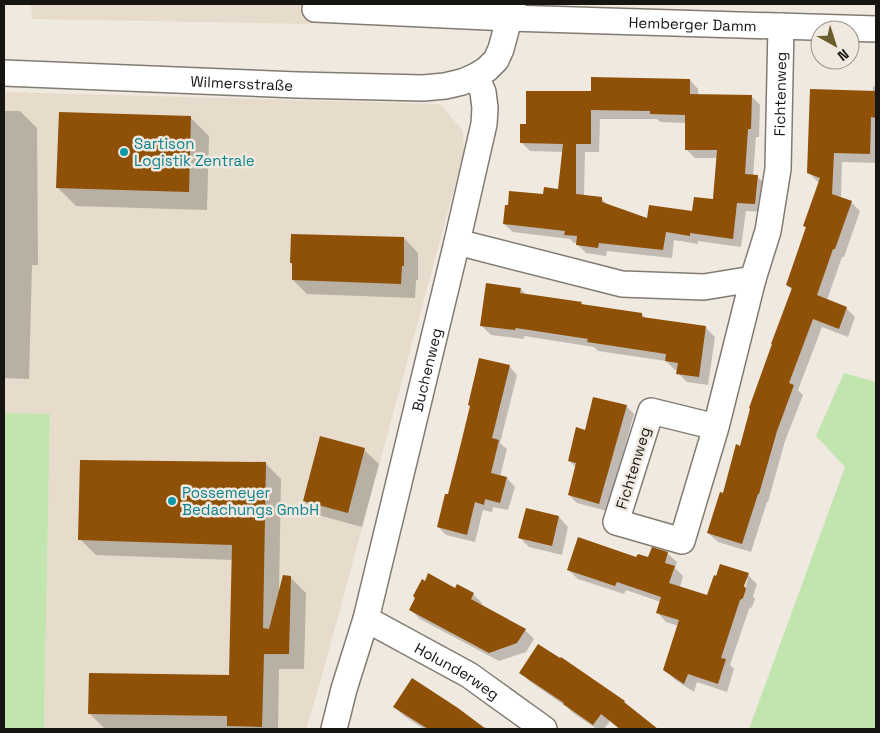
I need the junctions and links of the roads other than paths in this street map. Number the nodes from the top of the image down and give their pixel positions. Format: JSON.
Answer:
{"nodes":[{"id":1,"x":315,"y":9,"type":"dead end"},
{"id":2,"x":511,"y":11,"type":"edge"},
{"id":3,"x":781,"y":26,"type":"junction"},
{"id":4,"x":876,"y":29,"type":"edge"},
{"id":5,"x":4,"y":73,"type":"edge"},
{"id":6,"x":476,"y":76,"type":"junction"},
{"id":7,"x":457,"y":242,"type":"junction"},
{"id":8,"x":752,"y":279,"type":"junction"},
{"id":9,"x":716,"y":427,"type":"junction"},
{"id":10,"x":366,"y":620,"type":"junction"},
{"id":11,"x":334,"y":729,"type":"edge"},
{"id":12,"x":544,"y":729,"type":"edge"}],
"edges":[{"from":1,"to":2,"type":"street"},
{"from":2,"to":3,"type":"street","name":"Hemberger Damm"},
{"from":2,"to":6,"type":"street"},
{"from":3,"to":4,"type":"street","name":"Hemberger Damm"},
{"from":3,"to":8,"type":"street","name":"Fichtenweg"},
{"from":5,"to":6,"type":"street","name":"Wilmersstraße"},
{"from":6,"to":7,"type":"street","name":"Buchenweg"},
{"from":7,"to":8,"type":"street"},
{"from":7,"to":10,"type":"street","name":"Buchenweg"},
{"from":8,"to":9,"type":"street","name":"Fichtenweg"},
{"from":9,"to":9,"type":"street","name":"Fichtenweg"},
{"from":10,"to":11,"type":"street","name":"Buchenweg"},
{"from":10,"to":12,"type":"street","name":"Holunderweg"}]}
